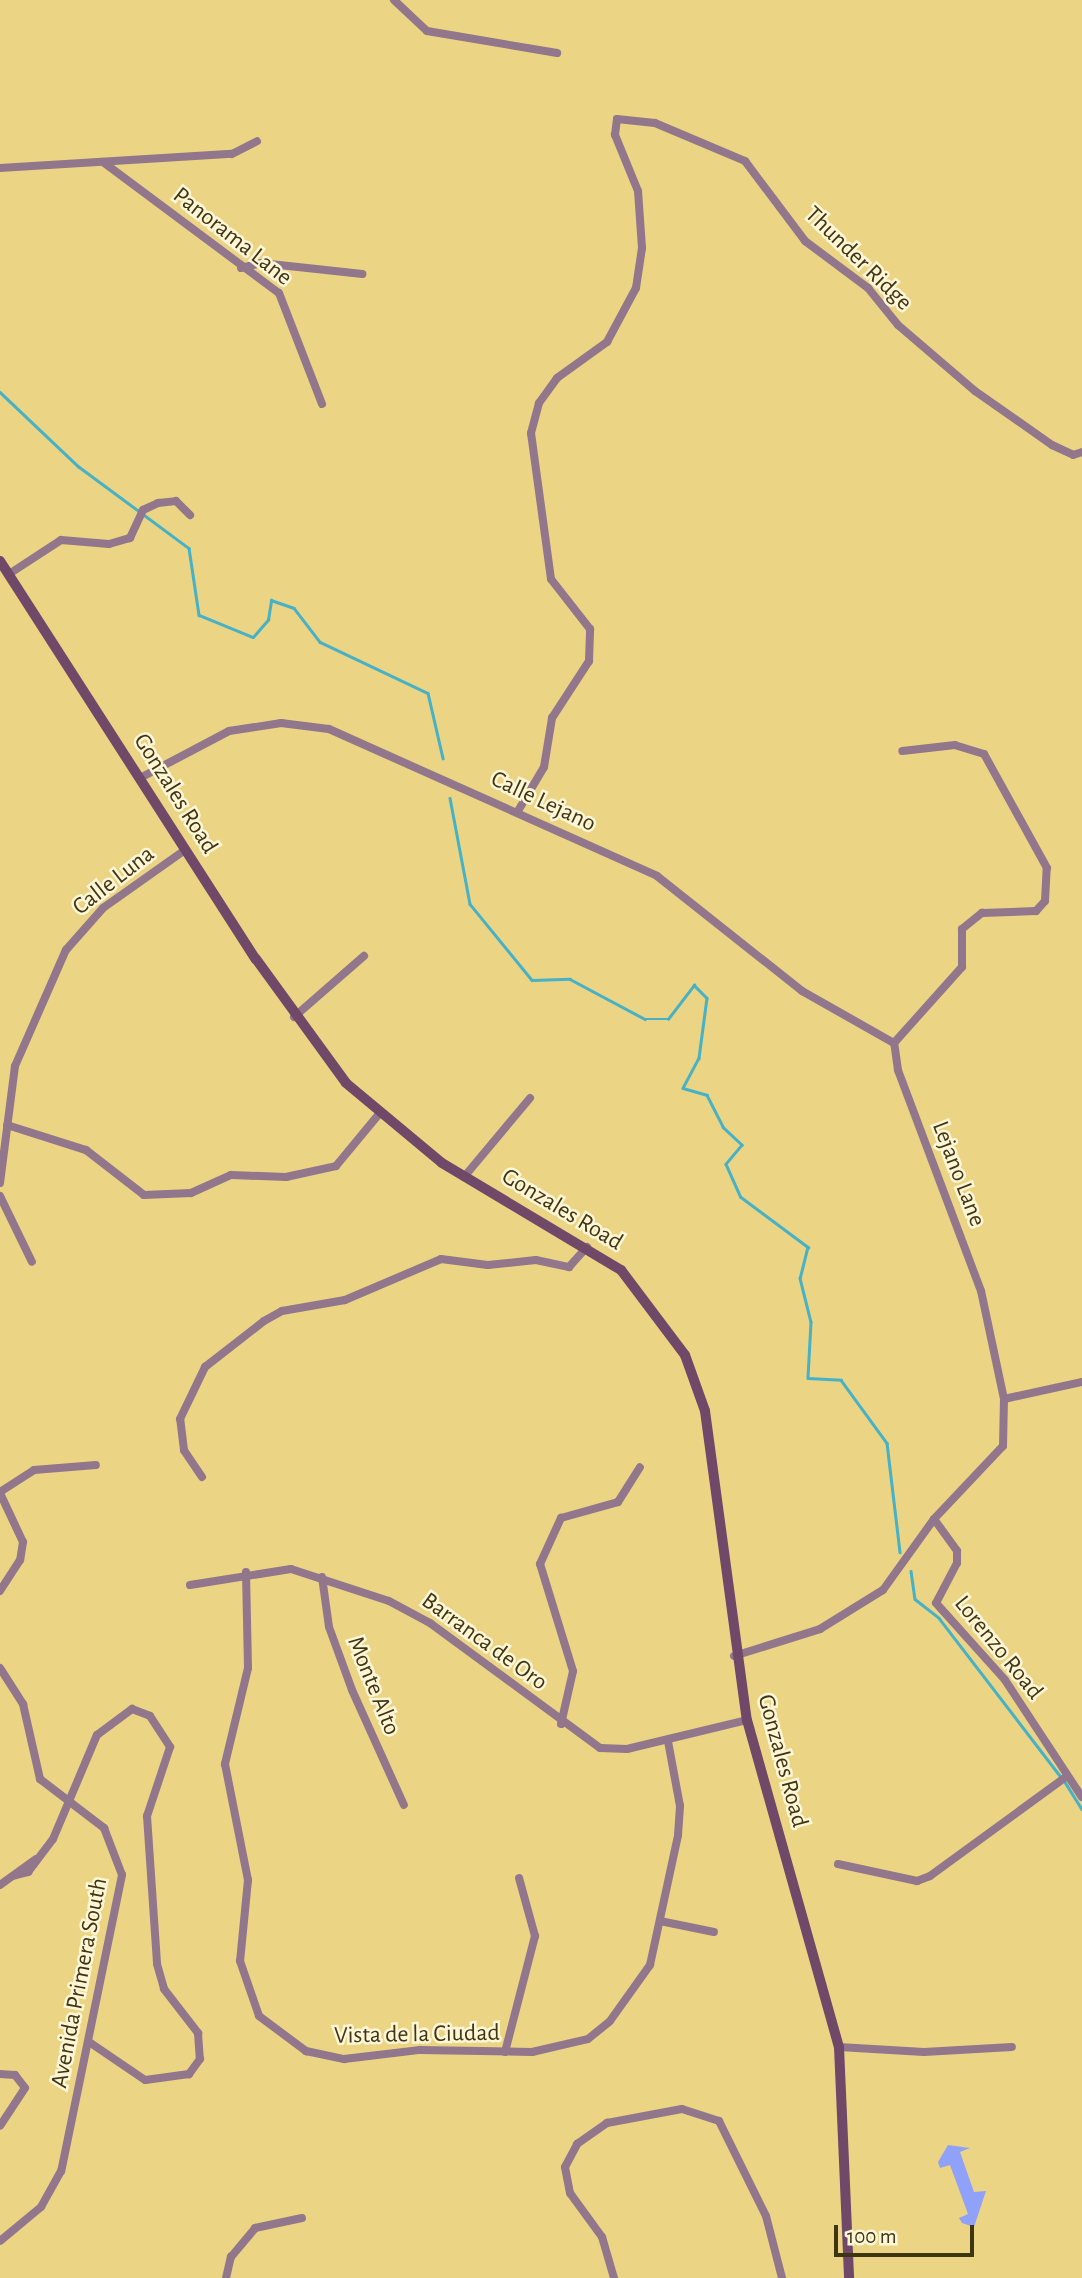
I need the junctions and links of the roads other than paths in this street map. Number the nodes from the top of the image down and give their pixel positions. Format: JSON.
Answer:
{"nodes":[{"id":1,"x":394,"y":0,"type":"edge"},
{"id":2,"x":557,"y":53,"type":"dead end"},
{"id":3,"x":257,"y":141,"type":"dead end"},
{"id":4,"x":103,"y":162,"type":"junction"},
{"id":5,"x":0,"y":168,"type":"edge"},
{"id":6,"x":241,"y":268,"type":"junction"},
{"id":7,"x":362,"y":274,"type":"dead end"},
{"id":8,"x":322,"y":404,"type":"dead end"},
{"id":9,"x":1082,"y":452,"type":"edge"},
{"id":10,"x":190,"y":515,"type":"dead end"},
{"id":11,"x":0,"y":561,"type":"edge"},
{"id":12,"x":9,"y":574,"type":"junction"},
{"id":13,"x":902,"y":751,"type":"dead end"},
{"id":14,"x":140,"y":778,"type":"junction"},
{"id":15,"x":517,"y":811,"type":"junction"},
{"id":16,"x":185,"y":850,"type":"junction"},
{"id":17,"x":364,"y":956,"type":"dead end"},
{"id":18,"x":294,"y":1017,"type":"junction"},
{"id":19,"x":894,"y":1043,"type":"junction"},
{"id":20,"x":530,"y":1098,"type":"dead end"},
{"id":21,"x":379,"y":1114,"type":"junction"},
{"id":22,"x":7,"y":1125,"type":"junction"},
{"id":23,"x":464,"y":1177,"type":"junction"},
{"id":24,"x":0,"y":1183,"type":"edge"},
{"id":25,"x":0,"y":1196,"type":"edge"},
{"id":26,"x":587,"y":1247,"type":"junction"},
{"id":27,"x":32,"y":1262,"type":"dead end"},
{"id":28,"x":1082,"y":1382,"type":"edge"},
{"id":29,"x":1004,"y":1399,"type":"junction"},
{"id":30,"x":96,"y":1465,"type":"dead end"},
{"id":31,"x":640,"y":1467,"type":"dead end"},
{"id":32,"x":202,"y":1477,"type":"dead end"},
{"id":33,"x":0,"y":1493,"type":"edge"},
{"id":34,"x":934,"y":1519,"type":"junction"},
{"id":35,"x":246,"y":1572,"type":"junction"},
{"id":36,"x":322,"y":1577,"type":"junction"},
{"id":37,"x":190,"y":1585,"type":"dead end"},
{"id":38,"x":0,"y":1591,"type":"edge"},
{"id":39,"x":734,"y":1656,"type":"junction"},
{"id":40,"x":0,"y":1668,"type":"edge"},
{"id":41,"x":747,"y":1720,"type":"junction"},
{"id":42,"x":561,"y":1724,"type":"junction"},
{"id":43,"x":668,"y":1741,"type":"junction"},
{"id":44,"x":1062,"y":1779,"type":"dead end"},
{"id":45,"x":1082,"y":1797,"type":"edge"},
{"id":46,"x":69,"y":1805,"type":"junction"},
{"id":47,"x":404,"y":1805,"type":"dead end"},
{"id":48,"x":838,"y":1864,"type":"dead end"},
{"id":49,"x":519,"y":1878,"type":"dead end"},
{"id":50,"x":0,"y":1885,"type":"edge"},
{"id":51,"x":660,"y":1921,"type":"junction"},
{"id":52,"x":714,"y":1932,"type":"dead end"},
{"id":53,"x":89,"y":2042,"type":"junction"},
{"id":54,"x":839,"y":2046,"type":"junction"},
{"id":55,"x":1013,"y":2047,"type":"dead end"},
{"id":56,"x":505,"y":2052,"type":"junction"},
{"id":57,"x":0,"y":2074,"type":"edge"},
{"id":58,"x":0,"y":2126,"type":"edge"},
{"id":59,"x":302,"y":2218,"type":"dead end"},
{"id":60,"x":0,"y":2241,"type":"edge"},
{"id":61,"x":226,"y":2278,"type":"edge"},
{"id":62,"x":614,"y":2278,"type":"edge"},
{"id":63,"x":782,"y":2278,"type":"edge"},
{"id":64,"x":849,"y":2278,"type":"edge"}],
"edges":[{"from":1,"to":2,"type":"street"},
{"from":3,"to":4,"type":"street"},
{"from":4,"to":5,"type":"street"},
{"from":4,"to":6,"type":"street","name":"Panorama Lane"},
{"from":6,"to":7,"type":"street"},
{"from":6,"to":8,"type":"street","name":"Panorama Lane"},
{"from":9,"to":15,"type":"street","name":"Thunder Ridge"},
{"from":10,"to":12,"type":"street"},
{"from":11,"to":12,"type":"street","name":"Gonzales Road"},
{"from":12,"to":14,"type":"street","name":"Gonzales Road"},
{"from":13,"to":19,"type":"street"},
{"from":14,"to":15,"type":"street","name":"Calle Lejano"},
{"from":14,"to":16,"type":"street","name":"Gonzales Road"},
{"from":15,"to":19,"type":"street","name":"Calle Lejano"},
{"from":16,"to":18,"type":"street","name":"Gonzales Road"},
{"from":16,"to":22,"type":"street","name":"Calle Luna"},
{"from":17,"to":18,"type":"street"},
{"from":18,"to":21,"type":"street","name":"Gonzales Road"},
{"from":19,"to":29,"type":"street","name":"Lejano Lane"},
{"from":20,"to":23,"type":"street"},
{"from":21,"to":22,"type":"street"},
{"from":21,"to":23,"type":"street","name":"Gonzales Road"},
{"from":22,"to":24,"type":"street","name":"Calle Luna"},
{"from":23,"to":26,"type":"street","name":"Gonzales Road"},
{"from":25,"to":27,"type":"street"},
{"from":26,"to":32,"type":"street"},
{"from":26,"to":39,"type":"street","name":"Gonzales Road"},
{"from":28,"to":29,"type":"street"},
{"from":29,"to":34,"type":"street","name":"Lejano Lane"},
{"from":30,"to":33,"type":"street"},
{"from":31,"to":42,"type":"street"},
{"from":33,"to":38,"type":"street"},
{"from":34,"to":39,"type":"street","name":"Lejano Lane"},
{"from":34,"to":45,"type":"street","name":"Lorenzo Road"},
{"from":35,"to":36,"type":"street","name":"Barranca de Oro"},
{"from":35,"to":37,"type":"street","name":"Barranca de Oro"},
{"from":35,"to":56,"type":"street","name":"Vista de la Ciudad"},
{"from":36,"to":42,"type":"street","name":"Barranca de Oro"},
{"from":36,"to":47,"type":"street","name":"Monte Alto"},
{"from":39,"to":41,"type":"street","name":"Gonzales Road"},
{"from":40,"to":46,"type":"street","name":"Avenida Primera South"},
{"from":41,"to":43,"type":"street","name":"Barranca de Oro"},
{"from":41,"to":54,"type":"street","name":"Gonzales Road"},
{"from":42,"to":43,"type":"street","name":"Barranca de Oro"},
{"from":43,"to":51,"type":"street","name":"Vista de la Ciudad"},
{"from":44,"to":48,"type":"street"},
{"from":46,"to":50,"type":"street"},
{"from":46,"to":53,"type":"street","name":"Avenida Primera South"},
{"from":46,"to":53,"type":"street"},
{"from":49,"to":56,"type":"street"},
{"from":51,"to":52,"type":"street"},
{"from":51,"to":56,"type":"street","name":"Vista de la Ciudad"},
{"from":53,"to":60,"type":"street","name":"Avenida Primera South"},
{"from":54,"to":55,"type":"street"},
{"from":54,"to":64,"type":"street","name":"Gonzales Road"},
{"from":57,"to":58,"type":"street"},
{"from":59,"to":61,"type":"street"},
{"from":62,"to":63,"type":"street"}]}
